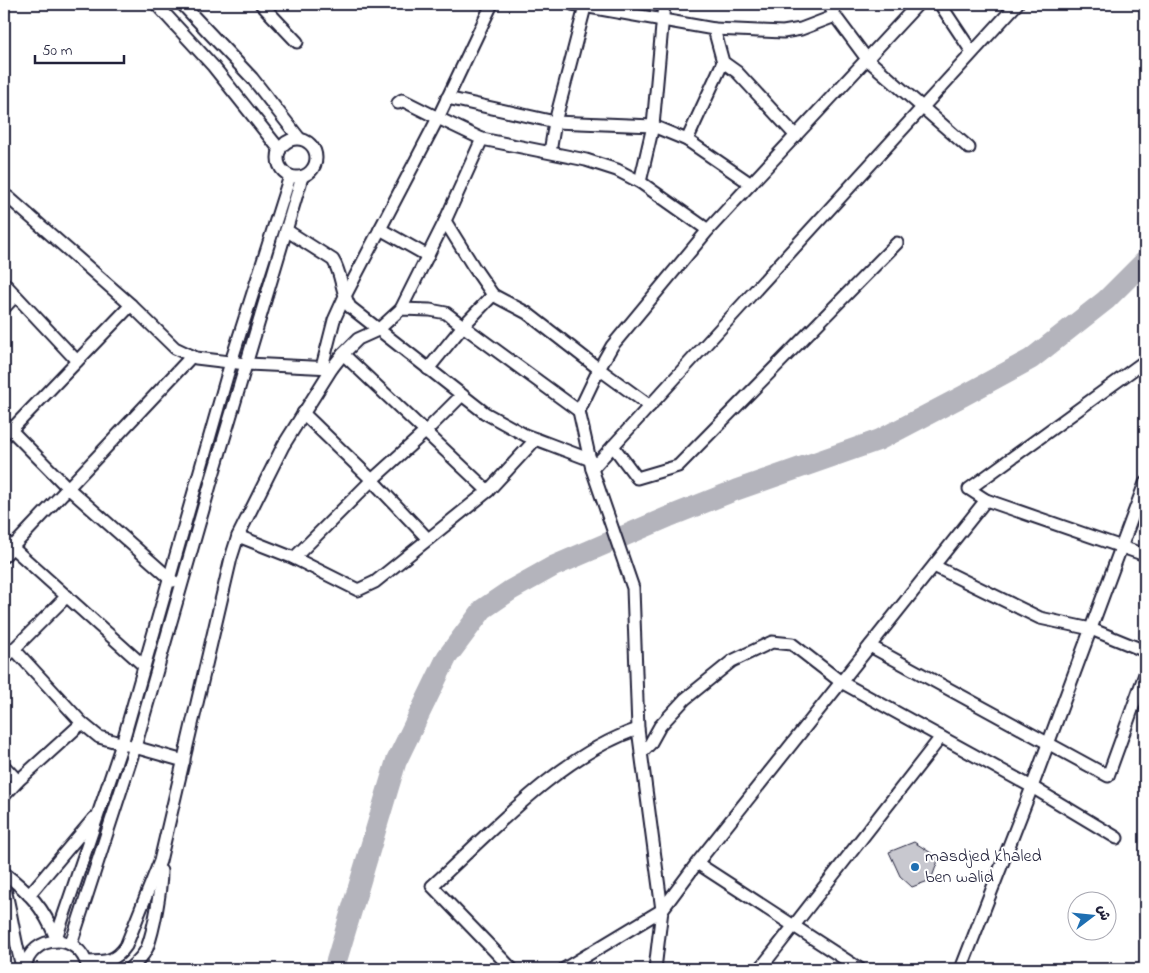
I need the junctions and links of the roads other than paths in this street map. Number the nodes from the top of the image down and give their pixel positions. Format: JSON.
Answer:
{"nodes":[{"id":1,"x":156,"y":4,"type":"edge"},
{"id":2,"x":182,"y":4,"type":"edge"},
{"id":3,"x":261,"y":4,"type":"edge"},
{"id":4,"x":492,"y":4,"type":"edge"},
{"id":5,"x":572,"y":4,"type":"edge"},
{"id":6,"x":664,"y":4,"type":"edge"},
{"id":7,"x":829,"y":4,"type":"edge"},
{"id":8,"x":918,"y":4,"type":"edge"},
{"id":9,"x":940,"y":4,"type":"edge"},
{"id":10,"x":1017,"y":4,"type":"edge"},
{"id":11,"x":585,"y":7,"type":"junction"},
{"id":12,"x":834,"y":16,"type":"junction"},
{"id":13,"x":663,"y":21,"type":"junction"},
{"id":14,"x":714,"y":29,"type":"junction"},
{"id":15,"x":296,"y":42,"type":"dead end"},
{"id":16,"x":972,"y":52,"type":"junction"},
{"id":17,"x":867,"y":59,"type":"junction"},
{"id":18,"x":724,"y":62,"type":"junction"},
{"id":19,"x":447,"y":98,"type":"junction"},
{"id":20,"x":398,"y":103,"type":"dead end"},
{"id":21,"x":923,"y":107,"type":"junction"},
{"id":22,"x":438,"y":118,"type":"junction"},
{"id":23,"x":555,"y":122,"type":"junction"},
{"id":24,"x":653,"y":126,"type":"junction"},
{"id":25,"x":796,"y":136,"type":"junction"},
{"id":26,"x":299,"y":138,"type":"junction"},
{"id":27,"x":482,"y":139,"type":"junction"},
{"id":28,"x":687,"y":140,"type":"junction"},
{"id":29,"x":969,"y":148,"type":"dead end"},
{"id":30,"x":280,"y":150,"type":"junction"},
{"id":31,"x":550,"y":152,"type":"junction"},
{"id":32,"x":290,"y":176,"type":"junction"},
{"id":33,"x":302,"y":177,"type":"junction"},
{"id":34,"x":640,"y":182,"type":"junction"},
{"id":35,"x":751,"y":184,"type":"junction"},
{"id":36,"x":4,"y":202,"type":"edge"},
{"id":37,"x":445,"y":221,"type":"junction"},
{"id":38,"x":380,"y":229,"type":"junction"},
{"id":39,"x":286,"y":230,"type":"junction"},
{"id":40,"x":708,"y":230,"type":"junction"},
{"id":41,"x":898,"y":243,"type":"dead end"},
{"id":42,"x":428,"y":256,"type":"junction"},
{"id":43,"x":4,"y":283,"type":"edge"},
{"id":44,"x":494,"y":295,"type":"junction"},
{"id":45,"x":15,"y":296,"type":"junction"},
{"id":46,"x":344,"y":298,"type":"junction"},
{"id":47,"x":131,"y":306,"type":"junction"},
{"id":48,"x":4,"y":308,"type":"edge"},
{"id":49,"x":401,"y":309,"type":"junction"},
{"id":50,"x":463,"y":326,"type":"junction"},
{"id":51,"x":378,"y":330,"type":"junction"},
{"id":52,"x":343,"y":354,"type":"junction"},
{"id":53,"x":192,"y":356,"type":"junction"},
{"id":54,"x":77,"y":361,"type":"junction"},
{"id":55,"x":1145,"y":361,"type":"edge"},
{"id":56,"x":231,"y":362,"type":"junction"},
{"id":57,"x":246,"y":364,"type":"junction"},
{"id":58,"x":327,"y":368,"type":"junction"},
{"id":59,"x":428,"y":369,"type":"junction"},
{"id":60,"x":599,"y":369,"type":"junction"},
{"id":61,"x":462,"y":395,"type":"junction"},
{"id":62,"x":650,"y":406,"type":"junction"},
{"id":63,"x":580,"y":411,"type":"junction"},
{"id":64,"x":303,"y":412,"type":"junction"},
{"id":65,"x":7,"y":427,"type":"edge"},
{"id":66,"x":425,"y":432,"type":"junction"},
{"id":67,"x":536,"y":439,"type":"junction"},
{"id":68,"x":613,"y":446,"type":"junction"},
{"id":69,"x":593,"y":469,"type":"junction"},
{"id":70,"x":372,"y":480,"type":"junction"},
{"id":71,"x":1145,"y":483,"type":"edge"},
{"id":72,"x":68,"y":488,"type":"junction"},
{"id":73,"x":488,"y":491,"type":"junction"},
{"id":74,"x":986,"y":500,"type":"junction"},
{"id":75,"x":238,"y":536,"type":"junction"},
{"id":76,"x":428,"y":539,"type":"junction"},
{"id":77,"x":1122,"y":547,"type":"junction"},
{"id":78,"x":6,"y":548,"type":"edge"},
{"id":79,"x":1145,"y":556,"type":"edge"},
{"id":80,"x":294,"y":558,"type":"junction"},
{"id":81,"x":934,"y":566,"type":"junction"},
{"id":82,"x":169,"y":579,"type":"junction"},
{"id":83,"x":181,"y":586,"type":"junction"},
{"id":84,"x":67,"y":596,"type":"junction"},
{"id":85,"x":1091,"y":629,"type":"junction"},
{"id":86,"x":870,"y":646,"type":"junction"},
{"id":87,"x":14,"y":649,"type":"junction"},
{"id":88,"x":1145,"y":651,"type":"edge"},
{"id":89,"x":4,"y":659,"type":"edge"},
{"id":90,"x":144,"y":666,"type":"junction"},
{"id":91,"x":1145,"y":674,"type":"edge"},
{"id":92,"x":841,"y":682,"type":"junction"},
{"id":93,"x":82,"y":723,"type":"junction"},
{"id":94,"x":638,"y":730,"type":"junction"},
{"id":95,"x":941,"y":738,"type":"junction"},
{"id":96,"x":1048,"y":743,"type":"junction"},
{"id":97,"x":122,"y":744,"type":"junction"},
{"id":98,"x":135,"y":748,"type":"junction"},
{"id":99,"x":641,"y":753,"type":"junction"},
{"id":100,"x":184,"y":761,"type":"junction"},
{"id":101,"x":4,"y":766,"type":"edge"},
{"id":102,"x":18,"y":781,"type":"junction"},
{"id":103,"x":1032,"y":787,"type":"junction"},
{"id":104,"x":4,"y":796,"type":"edge"},
{"id":105,"x":98,"y":813,"type":"junction"},
{"id":106,"x":1117,"y":838,"type":"dead end"},
{"id":107,"x":160,"y":861,"type":"junction"},
{"id":108,"x":697,"y":863,"type":"junction"},
{"id":109,"x":4,"y":873,"type":"edge"},
{"id":110,"x":4,"y":886,"type":"edge"},
{"id":111,"x":29,"y":895,"type":"junction"},
{"id":112,"x":662,"y":910,"type":"junction"},
{"id":113,"x":793,"y":926,"type":"junction"},
{"id":114,"x":56,"y":939,"type":"junction"},
{"id":115,"x":71,"y":944,"type":"junction"},
{"id":116,"x":88,"y":966,"type":"edge"},
{"id":117,"x":24,"y":969,"type":"edge"},
{"id":118,"x":129,"y":969,"type":"edge"},
{"id":119,"x":512,"y":969,"type":"edge"},
{"id":120,"x":564,"y":969,"type":"edge"},
{"id":121,"x":655,"y":969,"type":"edge"},
{"id":122,"x":760,"y":969,"type":"edge"},
{"id":123,"x":860,"y":969,"type":"edge"},
{"id":124,"x":961,"y":969,"type":"edge"}],
"edges":[{"from":1,"to":30,"type":"street"},
{"from":2,"to":26,"type":"street"},
{"from":3,"to":15,"type":"street"},
{"from":4,"to":19,"type":"street"},
{"from":5,"to":11,"type":"street"},
{"from":6,"to":13,"type":"street"},
{"from":7,"to":12,"type":"street"},
{"from":8,"to":17,"type":"street"},
{"from":9,"to":16,"type":"street"},
{"from":10,"to":16,"type":"street"},
{"from":11,"to":13,"type":"street"},
{"from":11,"to":23,"type":"street"},
{"from":12,"to":14,"type":"street"},
{"from":12,"to":17,"type":"street"},
{"from":13,"to":14,"type":"street"},
{"from":13,"to":24,"type":"street"},
{"from":14,"to":18,"type":"street"},
{"from":16,"to":21,"type":"street"},
{"from":17,"to":21,"type":"street"},
{"from":17,"to":25,"type":"street"},
{"from":18,"to":25,"type":"street"},
{"from":18,"to":28,"type":"street"},
{"from":19,"to":22,"type":"street"},
{"from":19,"to":23,"type":"street"},
{"from":20,"to":22,"type":"street"},
{"from":21,"to":29,"type":"street"},
{"from":21,"to":62,"type":"street"},
{"from":22,"to":27,"type":"street"},
{"from":22,"to":38,"type":"street"},
{"from":23,"to":24,"type":"street"},
{"from":23,"to":31,"type":"street"},
{"from":24,"to":28,"type":"street"},
{"from":24,"to":34,"type":"street"},
{"from":25,"to":35,"type":"street"},
{"from":26,"to":30,"type":"street"},
{"from":26,"to":33,"type":"street"},
{"from":27,"to":31,"type":"street"},
{"from":27,"to":37,"type":"street"},
{"from":28,"to":35,"type":"street"},
{"from":30,"to":32,"type":"street"},
{"from":31,"to":34,"type":"street"},
{"from":32,"to":33,"type":"street"},
{"from":32,"to":56,"type":"street"},
{"from":33,"to":39,"type":"street"},
{"from":34,"to":40,"type":"street"},
{"from":35,"to":40,"type":"street"},
{"from":36,"to":47,"type":"street"},
{"from":37,"to":42,"type":"street"},
{"from":37,"to":44,"type":"street"},
{"from":38,"to":42,"type":"street"},
{"from":38,"to":46,"type":"street"},
{"from":39,"to":46,"type":"street"},
{"from":39,"to":57,"type":"street"},
{"from":40,"to":60,"type":"street"},
{"from":41,"to":68,"type":"street"},
{"from":42,"to":49,"type":"street"},
{"from":43,"to":45,"type":"street"},
{"from":44,"to":50,"type":"street"},
{"from":44,"to":60,"type":"street"},
{"from":45,"to":48,"type":"street"},
{"from":45,"to":54,"type":"street"},
{"from":46,"to":51,"type":"street"},
{"from":46,"to":58,"type":"street"},
{"from":47,"to":53,"type":"street"},
{"from":47,"to":54,"type":"street"},
{"from":49,"to":50,"type":"street"},
{"from":49,"to":51,"type":"street"},
{"from":50,"to":59,"type":"street"},
{"from":50,"to":63,"type":"street"},
{"from":51,"to":52,"type":"street"},
{"from":51,"to":59,"type":"street"},
{"from":52,"to":58,"type":"street"},
{"from":52,"to":66,"type":"street"},
{"from":53,"to":56,"type":"street"},
{"from":53,"to":72,"type":"street"},
{"from":54,"to":65,"type":"street"},
{"from":55,"to":74,"type":"street"},
{"from":56,"to":57,"type":"street"},
{"from":56,"to":82,"type":"street"},
{"from":57,"to":58,"type":"street"},
{"from":57,"to":83,"type":"street"},
{"from":58,"to":64,"type":"street"},
{"from":59,"to":61,"type":"street"},
{"from":60,"to":62,"type":"street"},
{"from":60,"to":63,"type":"street"},
{"from":61,"to":66,"type":"street"},
{"from":61,"to":67,"type":"street"},
{"from":62,"to":68,"type":"street"},
{"from":63,"to":69,"type":"street"},
{"from":64,"to":70,"type":"street"},
{"from":64,"to":75,"type":"street"},
{"from":65,"to":72,"type":"street"},
{"from":66,"to":70,"type":"street"},
{"from":66,"to":73,"type":"street"},
{"from":67,"to":69,"type":"street"},
{"from":67,"to":73,"type":"street"},
{"from":68,"to":69,"type":"street"},
{"from":69,"to":94,"type":"street"},
{"from":70,"to":76,"type":"street"},
{"from":70,"to":80,"type":"street"},
{"from":71,"to":77,"type":"street"},
{"from":72,"to":78,"type":"street"},
{"from":72,"to":82,"type":"street"},
{"from":73,"to":76,"type":"street"},
{"from":74,"to":77,"type":"street"},
{"from":74,"to":81,"type":"street"},
{"from":75,"to":80,"type":"street"},
{"from":75,"to":100,"type":"street"},
{"from":76,"to":80,"type":"street"},
{"from":77,"to":79,"type":"street"},
{"from":77,"to":85,"type":"street"},
{"from":78,"to":84,"type":"street"},
{"from":81,"to":85,"type":"street"},
{"from":81,"to":86,"type":"street"},
{"from":82,"to":83,"type":"street"},
{"from":82,"to":90,"type":"street"},
{"from":83,"to":98,"type":"street"},
{"from":84,"to":87,"type":"street"},
{"from":84,"to":90,"type":"street"},
{"from":85,"to":88,"type":"street"},
{"from":85,"to":96,"type":"street"},
{"from":86,"to":92,"type":"street"},
{"from":86,"to":96,"type":"street"},
{"from":87,"to":89,"type":"street"},
{"from":87,"to":93,"type":"street"},
{"from":90,"to":97,"type":"street"},
{"from":91,"to":96,"type":"street"},
{"from":92,"to":95,"type":"street"},
{"from":92,"to":99,"type":"street"},
{"from":92,"to":108,"type":"street"},
{"from":93,"to":97,"type":"street"},
{"from":93,"to":102,"type":"street"},
{"from":94,"to":99,"type":"street"},
{"from":94,"to":119,"type":"street"},
{"from":95,"to":103,"type":"street"},
{"from":95,"to":113,"type":"street"},
{"from":96,"to":103,"type":"street"},
{"from":97,"to":98,"type":"street"},
{"from":97,"to":105,"type":"street"},
{"from":98,"to":100,"type":"street"},
{"from":98,"to":115,"type":"street"},
{"from":99,"to":112,"type":"street"},
{"from":100,"to":107,"type":"street"},
{"from":101,"to":102,"type":"street"},
{"from":102,"to":104,"type":"street"},
{"from":103,"to":106,"type":"street"},
{"from":103,"to":124,"type":"street"},
{"from":105,"to":111,"type":"street"},
{"from":105,"to":114,"type":"street"},
{"from":107,"to":116,"type":"street"},
{"from":107,"to":118,"type":"street"},
{"from":108,"to":112,"type":"street"},
{"from":108,"to":113,"type":"street"},
{"from":109,"to":111,"type":"street"},
{"from":110,"to":117,"type":"street"},
{"from":111,"to":114,"type":"street"},
{"from":112,"to":120,"type":"street"},
{"from":112,"to":121,"type":"street"},
{"from":113,"to":122,"type":"street"},
{"from":113,"to":123,"type":"street"},
{"from":114,"to":115,"type":"street"},
{"from":114,"to":117,"type":"street"},
{"from":115,"to":116,"type":"street"}]}
